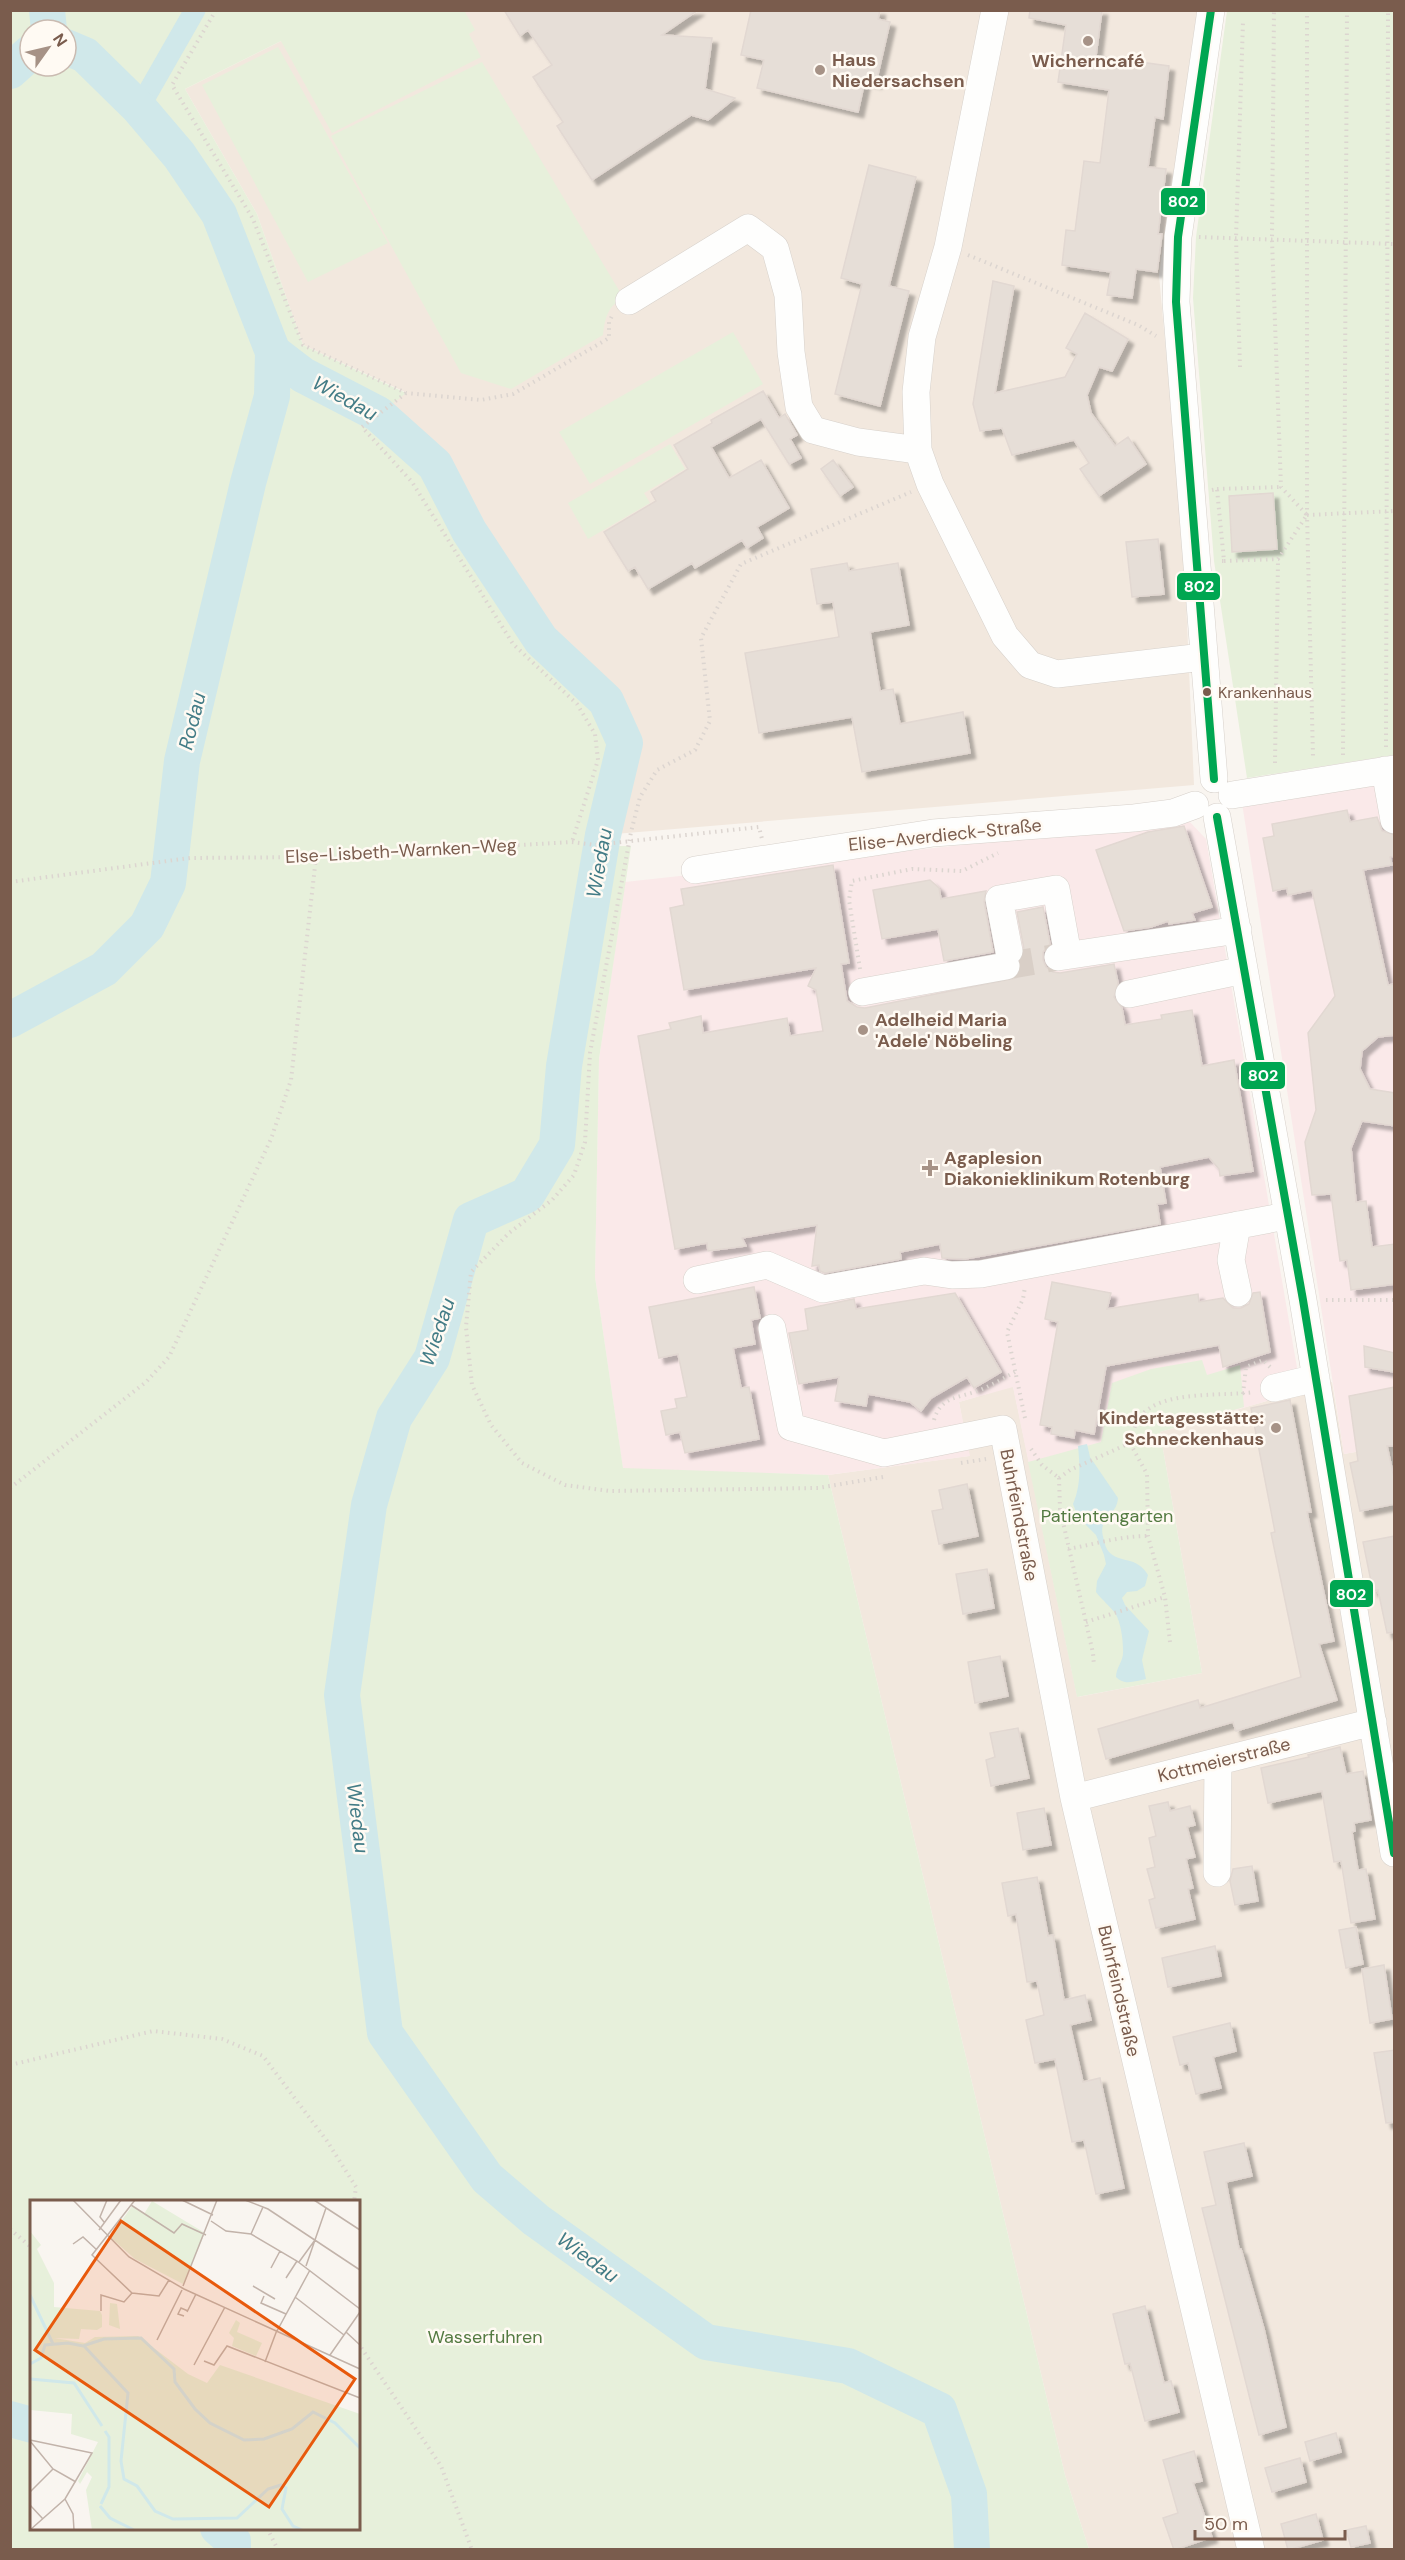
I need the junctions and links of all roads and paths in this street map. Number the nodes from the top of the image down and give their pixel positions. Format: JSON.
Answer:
{"nodes":[{"id":1,"x":216,"y":10,"type":"edge"},
{"id":2,"x":995,"y":10,"type":"edge"},
{"id":3,"x":1211,"y":10,"type":"edge"},
{"id":4,"x":1274,"y":10,"type":"edge"},
{"id":5,"x":1307,"y":10,"type":"edge"},
{"id":6,"x":1347,"y":10,"type":"edge"},
{"id":7,"x":1388,"y":10,"type":"edge"},
{"id":8,"x":1243,"y":22,"type":"dead end"},
{"id":9,"x":1178,"y":237,"type":"junction"},
{"id":10,"x":1236,"y":238,"type":"junction"},
{"id":11,"x":1272,"y":240,"type":"junction"},
{"id":12,"x":1307,"y":241,"type":"junction"},
{"id":13,"x":1347,"y":243,"type":"junction"},
{"id":14,"x":1388,"y":244,"type":"junction"},
{"id":15,"x":1395,"y":244,"type":"edge"},
{"id":16,"x":948,"y":247,"type":"junction"},
{"id":17,"x":629,"y":301,"type":"joint"},
{"id":18,"x":1179,"y":350,"type":"junction"},
{"id":19,"x":1240,"y":367,"type":"dead end"},
{"id":20,"x":406,"y":393,"type":"junction"},
{"id":21,"x":918,"y":450,"type":"junction"},
{"id":22,"x":930,"y":484,"type":"junction"},
{"id":23,"x":1281,"y":487,"type":"junction"},
{"id":24,"x":1217,"y":489,"type":"dead end"},
{"id":25,"x":1387,"y":511,"type":"junction"},
{"id":26,"x":1395,"y":511,"type":"edge"},
{"id":27,"x":1344,"y":513,"type":"junction"},
{"id":28,"x":1307,"y":515,"type":"junction"},
{"id":29,"x":1278,"y":560,"type":"junction"},
{"id":30,"x":1224,"y":561,"type":"dead end"},
{"id":31,"x":1203,"y":657,"type":"junction"},
{"id":32,"x":1313,"y":756,"type":"dead end"},
{"id":33,"x":1388,"y":762,"type":"edge"},
{"id":34,"x":1275,"y":763,"type":"dead end"},
{"id":35,"x":1343,"y":777,"type":"junction"},
{"id":36,"x":1214,"y":799,"type":"junction"},
{"id":37,"x":1394,"y":820,"type":"edge"},
{"id":38,"x":572,"y":842,"type":"junction"},
{"id":39,"x":629,"y":842,"type":"junction"},
{"id":40,"x":316,"y":856,"type":"junction"},
{"id":41,"x":766,"y":858,"type":"junction"},
{"id":42,"x":978,"y":864,"type":"dead end"},
{"id":43,"x":695,"y":870,"type":"dead end"},
{"id":44,"x":10,"y":882,"type":"edge"},
{"id":45,"x":1238,"y":930,"type":"junction"},
{"id":46,"x":1244,"y":970,"type":"junction"},
{"id":47,"x":862,"y":992,"type":"joint"},
{"id":48,"x":1129,"y":994,"type":"dead end"},
{"id":49,"x":1286,"y":1216,"type":"junction"},
{"id":50,"x":1237,"y":1225,"type":"junction"},
{"id":51,"x":697,"y":1280,"type":"dead end"},
{"id":52,"x":1238,"y":1293,"type":"dead end"},
{"id":53,"x":1023,"y":1299,"type":"dead end"},
{"id":54,"x":1303,"y":1300,"type":"junction"},
{"id":55,"x":1395,"y":1300,"type":"edge"},
{"id":56,"x":772,"y":1328,"type":"dead end"},
{"id":57,"x":1015,"y":1372,"type":"junction"},
{"id":58,"x":1316,"y":1378,"type":"junction"},
{"id":59,"x":1274,"y":1388,"type":"joint"},
{"id":60,"x":1015,"y":1428,"type":"junction"},
{"id":61,"x":1130,"y":1443,"type":"junction"},
{"id":62,"x":927,"y":1444,"type":"junction"},
{"id":63,"x":1019,"y":1451,"type":"junction"},
{"id":64,"x":952,"y":1465,"type":"dead end"},
{"id":65,"x":885,"y":1477,"type":"dead end"},
{"id":66,"x":1059,"y":1478,"type":"junction"},
{"id":67,"x":10,"y":1488,"type":"edge"},
{"id":68,"x":1148,"y":1536,"type":"junction"},
{"id":69,"x":1068,"y":1549,"type":"junction"},
{"id":70,"x":1165,"y":1597,"type":"junction"},
{"id":71,"x":1086,"y":1622,"type":"junction"},
{"id":72,"x":1170,"y":1642,"type":"dead end"},
{"id":73,"x":1094,"y":1666,"type":"dead end"},
{"id":74,"x":1381,"y":1726,"type":"edge"},
{"id":75,"x":1218,"y":1762,"type":"junction"},
{"id":76,"x":1074,"y":1798,"type":"junction"},
{"id":77,"x":1395,"y":1853,"type":"edge"},
{"id":78,"x":1217,"y":1873,"type":"dead end"},
{"id":79,"x":10,"y":2065,"type":"edge"},
{"id":80,"x":354,"y":2200,"type":"edge"},
{"id":81,"x":10,"y":2229,"type":"edge"},
{"id":82,"x":30,"y":2246,"type":"edge"},
{"id":83,"x":360,"y":2346,"type":"edge"},
{"id":84,"x":268,"y":2530,"type":"edge"},
{"id":85,"x":278,"y":2550,"type":"edge"},
{"id":86,"x":472,"y":2550,"type":"edge"},
{"id":87,"x":1251,"y":2550,"type":"edge"}],
"edges":[{"from":1,"to":20,"type":"path"},
{"from":2,"to":16,"type":"street"},
{"from":3,"to":9,"type":"street"},
{"from":4,"to":11,"type":"path"},
{"from":5,"to":12,"type":"path"},
{"from":6,"to":13,"type":"path"},
{"from":7,"to":14,"type":"path"},
{"from":8,"to":10,"type":"path"},
{"from":9,"to":10,"type":"path"},
{"from":9,"to":18,"type":"street"},
{"from":10,"to":11,"type":"path"},
{"from":10,"to":19,"type":"path"},
{"from":11,"to":12,"type":"path"},
{"from":11,"to":23,"type":"path"},
{"from":12,"to":13,"type":"path"},
{"from":12,"to":28,"type":"path"},
{"from":13,"to":14,"type":"path"},
{"from":13,"to":27,"type":"path"},
{"from":14,"to":15,"type":"path"},
{"from":14,"to":25,"type":"path"},
{"from":16,"to":18,"type":"path"},
{"from":16,"to":21,"type":"street"},
{"from":17,"to":20,"type":"path"},
{"from":17,"to":21,"type":"street"},
{"from":18,"to":31,"type":"street"},
{"from":20,"to":38,"type":"path"},
{"from":21,"to":22,"type":"street"},
{"from":22,"to":31,"type":"street"},
{"from":22,"to":39,"type":"path"},
{"from":23,"to":24,"type":"path"},
{"from":23,"to":28,"type":"path"},
{"from":25,"to":26,"type":"path"},
{"from":25,"to":27,"type":"path"},
{"from":25,"to":33,"type":"path"},
{"from":27,"to":28,"type":"path"},
{"from":27,"to":35,"type":"path"},
{"from":28,"to":29,"type":"path"},
{"from":28,"to":32,"type":"path"},
{"from":29,"to":30,"type":"path"},
{"from":29,"to":34,"type":"path"},
{"from":31,"to":36,"type":"street"},
{"from":33,"to":35,"type":"street","name":"Elise-Averdieck-Straße"},
{"from":33,"to":37,"type":"street"},
{"from":35,"to":36,"type":"street","name":"Elise-Averdieck-Straße"},
{"from":36,"to":41,"type":"street","name":"Elise-Averdieck-Straße"},
{"from":36,"to":45,"type":"street"},
{"from":38,"to":39,"type":"path","name":"Else-Lisbeth-Warnken-Weg"},
{"from":38,"to":40,"type":"path","name":"Else-Lisbeth-Warnken-Weg"},
{"from":39,"to":41,"type":"path","name":"Else-Lisbeth-Warnken-Weg"},
{"from":39,"to":65,"type":"path"},
{"from":40,"to":44,"type":"path","name":"Else-Lisbeth-Warnken-Weg"},
{"from":40,"to":67,"type":"path"},
{"from":41,"to":43,"type":"street","name":"Elise-Averdieck-Straße"},
{"from":42,"to":47,"type":"path"},
{"from":45,"to":46,"type":"street"},
{"from":45,"to":47,"type":"street"},
{"from":46,"to":48,"type":"street"},
{"from":46,"to":49,"type":"street"},
{"from":49,"to":50,"type":"street"},
{"from":49,"to":54,"type":"street"},
{"from":50,"to":51,"type":"street"},
{"from":50,"to":52,"type":"street"},
{"from":53,"to":57,"type":"path"},
{"from":54,"to":55,"type":"path"},
{"from":54,"to":58,"type":"street"},
{"from":56,"to":62,"type":"street"},
{"from":57,"to":60,"type":"path"},
{"from":57,"to":62,"type":"path"},
{"from":58,"to":59,"type":"street"},
{"from":58,"to":74,"type":"street"},
{"from":59,"to":61,"type":"path"},
{"from":60,"to":62,"type":"street"},
{"from":60,"to":63,"type":"street","name":"Buhrfeindstraße"},
{"from":61,"to":66,"type":"path"},
{"from":61,"to":68,"type":"path"},
{"from":63,"to":64,"type":"path"},
{"from":63,"to":66,"type":"path"},
{"from":63,"to":76,"type":"street","name":"Buhrfeindstraße"},
{"from":66,"to":69,"type":"path"},
{"from":68,"to":69,"type":"path"},
{"from":68,"to":70,"type":"path"},
{"from":69,"to":71,"type":"path"},
{"from":70,"to":71,"type":"path"},
{"from":70,"to":72,"type":"path"},
{"from":71,"to":73,"type":"path"},
{"from":74,"to":75,"type":"street","name":"Kottmeierstraße"},
{"from":74,"to":77,"type":"street"},
{"from":75,"to":76,"type":"street","name":"Kottmeierstraße"},
{"from":75,"to":78,"type":"street"},
{"from":76,"to":87,"type":"street","name":"Buhrfeindstraße"},
{"from":79,"to":80,"type":"path"},
{"from":81,"to":82,"type":"path"},
{"from":83,"to":86,"type":"path"},
{"from":84,"to":85,"type":"path"}]}
